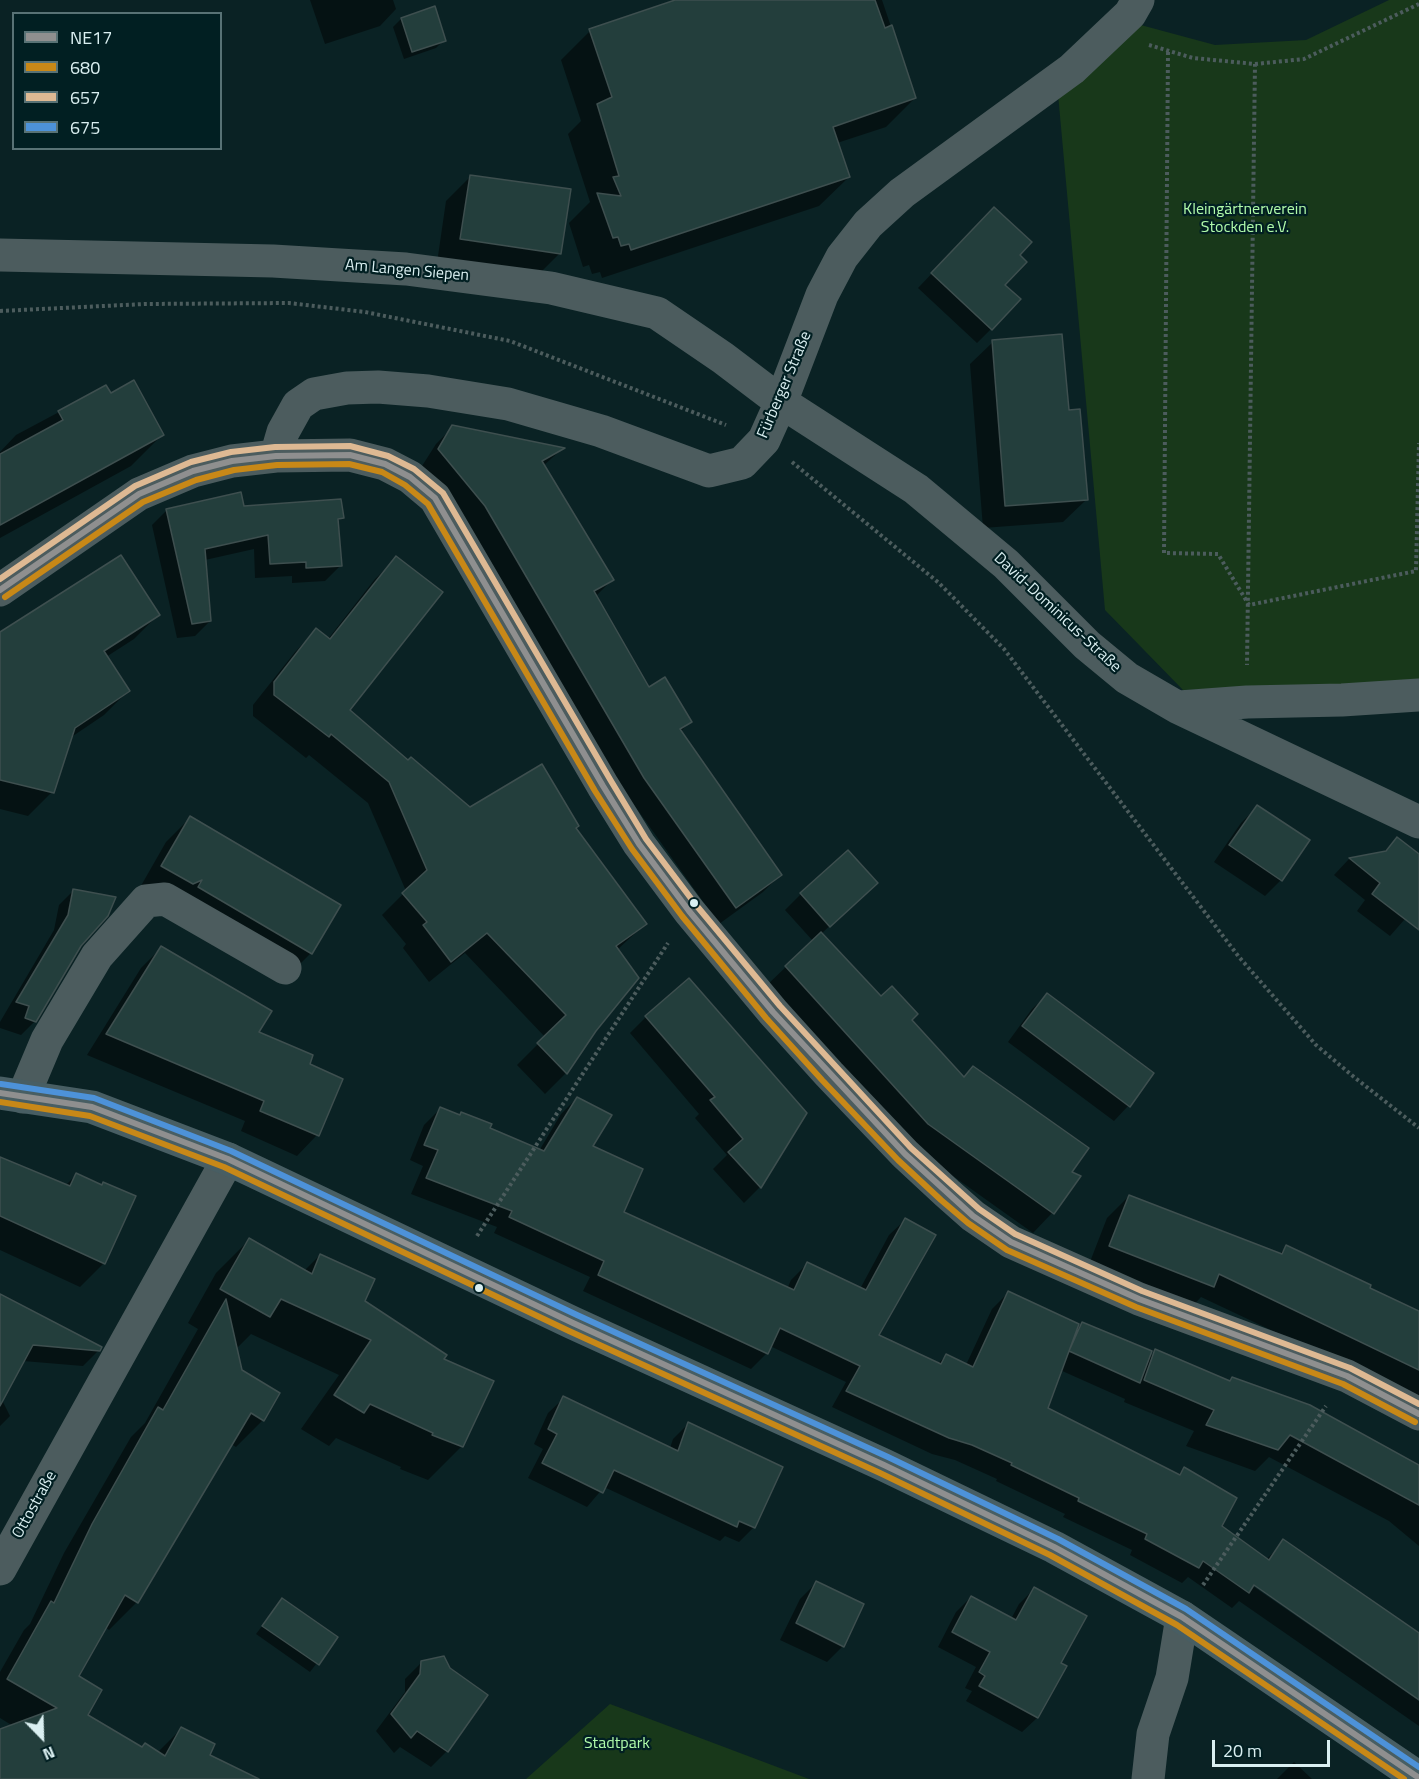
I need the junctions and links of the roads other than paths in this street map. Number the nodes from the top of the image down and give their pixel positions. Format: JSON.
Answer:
{"nodes":[{"id":1,"x":1138,"y":0,"type":"edge"},
{"id":2,"x":0,"y":255,"type":"edge"},
{"id":3,"x":781,"y":402,"type":"junction"},
{"id":4,"x":276,"y":456,"type":"junction"},
{"id":5,"x":0,"y":590,"type":"edge"},
{"id":6,"x":1419,"y":695,"type":"edge"},
{"id":7,"x":1178,"y":707,"type":"junction"},
{"id":8,"x":1419,"y":822,"type":"edge"},
{"id":9,"x":285,"y":968,"type":"dead end"},
{"id":10,"x":12,"y":1095,"type":"edge"},
{"id":11,"x":228,"y":1160,"type":"junction"},
{"id":12,"x":1419,"y":1413,"type":"edge"},
{"id":13,"x":0,"y":1569,"type":"edge"},
{"id":14,"x":1182,"y":1617,"type":"junction"},
{"id":15,"x":1419,"y":1778,"type":"edge"},
{"id":16,"x":1148,"y":1779,"type":"edge"}],
"edges":[{"from":1,"to":3,"type":"street","name":"Fürberger Straße"},
{"from":2,"to":3,"type":"street","name":"Am Langen Siepen"},
{"from":3,"to":4,"type":"street","name":"Fürberger Straße"},
{"from":3,"to":7,"type":"street","name":"David-Dominicus-Straße"},
{"from":4,"to":5,"type":"street"},
{"from":4,"to":12,"type":"street"},
{"from":6,"to":7,"type":"street"},
{"from":7,"to":8,"type":"street","name":"David-Dominicus-Straße"},
{"from":9,"to":10,"type":"street"},
{"from":10,"to":11,"type":"main road"},
{"from":11,"to":13,"type":"street","name":"Ottostraße"},
{"from":11,"to":14,"type":"main road"},
{"from":14,"to":15,"type":"main road"},
{"from":14,"to":16,"type":"street"}]}
